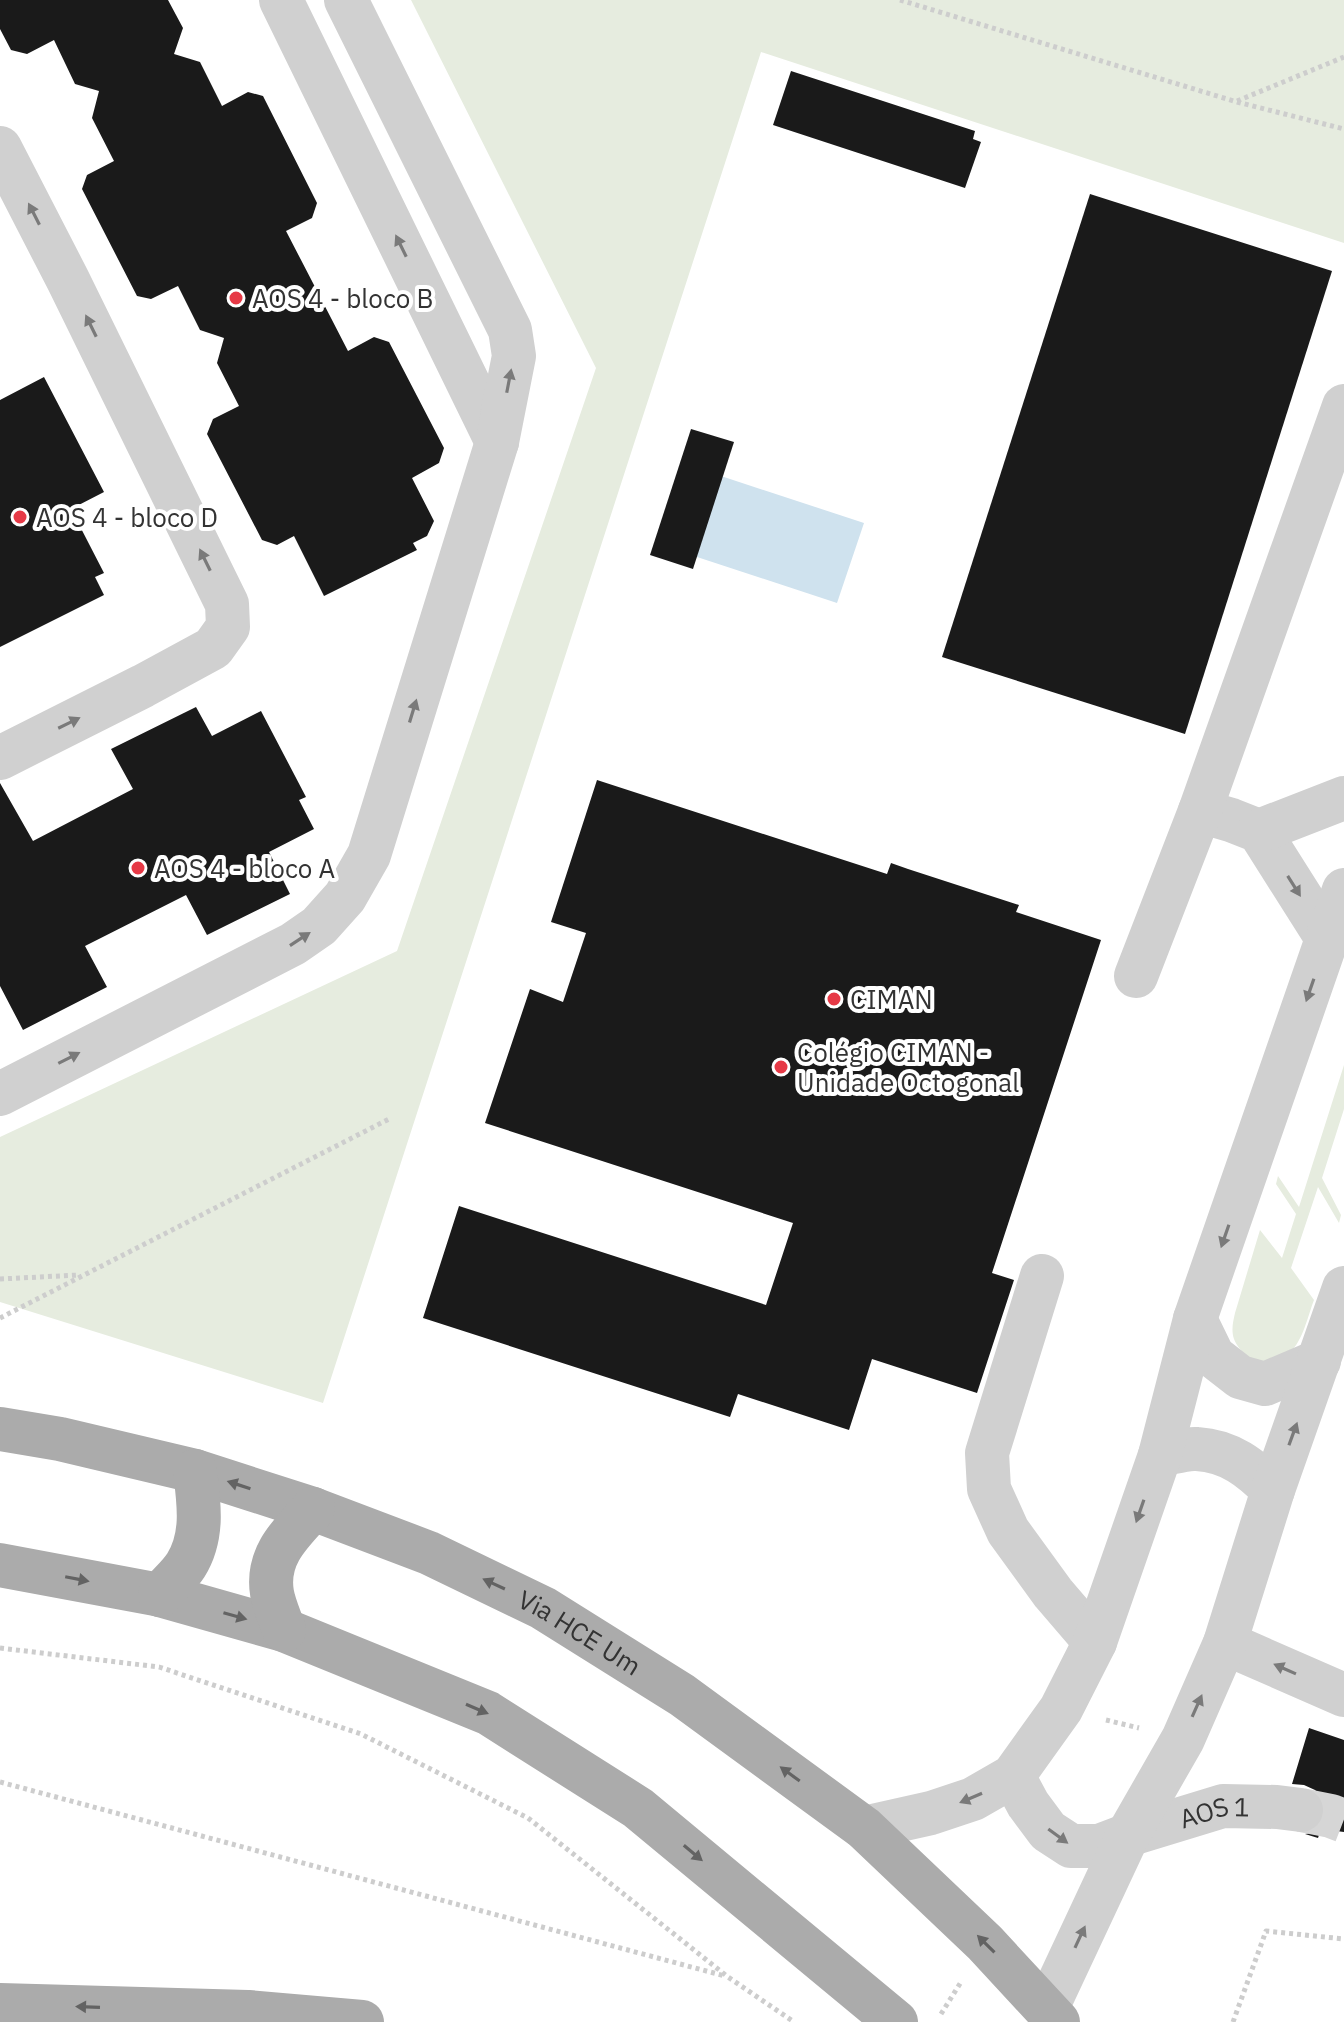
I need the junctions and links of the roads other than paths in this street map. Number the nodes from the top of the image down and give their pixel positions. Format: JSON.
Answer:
{"nodes":[{"id":1,"x":281,"y":0,"type":"edge"},
{"id":2,"x":346,"y":0,"type":"edge"},
{"id":3,"x":0,"y":148,"type":"edge"},
{"id":4,"x":1344,"y":406,"type":"edge"},
{"id":5,"x":497,"y":442,"type":"junction"},
{"id":6,"x":0,"y":758,"type":"edge"},
{"id":7,"x":1344,"y":798,"type":"edge"},
{"id":8,"x":1200,"y":811,"type":"junction"},
{"id":9,"x":1259,"y":831,"type":"junction"},
{"id":10,"x":1344,"y":890,"type":"edge"},
{"id":11,"x":1328,"y":940,"type":"junction"},
{"id":12,"x":1136,"y":976,"type":"dead end"},
{"id":13,"x":0,"y":1094,"type":"edge"},
{"id":14,"x":1042,"y":1276,"type":"dead end"},
{"id":15,"x":1195,"y":1319,"type":"junction"},
{"id":16,"x":1335,"y":1327,"type":"edge"},
{"id":17,"x":0,"y":1429,"type":"edge"},
{"id":18,"x":1160,"y":1455,"type":"junction"},
{"id":19,"x":195,"y":1471,"type":"junction"},
{"id":20,"x":1273,"y":1490,"type":"junction"},
{"id":21,"x":313,"y":1509,"type":"junction"},
{"id":22,"x":0,"y":1565,"type":"edge"},
{"id":23,"x":160,"y":1595,"type":"junction"},
{"id":24,"x":284,"y":1630,"type":"junction"},
{"id":25,"x":1095,"y":1642,"type":"junction"},
{"id":26,"x":1225,"y":1643,"type":"junction"},
{"id":27,"x":1344,"y":1695,"type":"edge"},
{"id":28,"x":1013,"y":1776,"type":"junction"},
{"id":29,"x":1301,"y":1810,"type":"tunnel mouth"},
{"id":30,"x":864,"y":1828,"type":"junction"},
{"id":31,"x":1128,"y":1835,"type":"junction"},
{"id":32,"x":0,"y":2005,"type":"edge"},
{"id":33,"x":1052,"y":2015,"type":"edge"},
{"id":34,"x":362,"y":2022,"type":"edge"},
{"id":35,"x":896,"y":2022,"type":"edge"}],
"edges":[{"from":5,"to":1,"type":"street","one_way":true},
{"from":5,"to":2,"type":"street","one_way":true},
{"from":6,"to":3,"type":"street","one_way":true},
{"from":4,"to":8,"type":"street"},
{"from":13,"to":5,"type":"street","one_way":true},
{"from":7,"to":9,"type":"street"},
{"from":8,"to":9,"type":"street"},
{"from":8,"to":12,"type":"street"},
{"from":9,"to":11,"type":"street","one_way":true},
{"from":10,"to":11,"type":"street"},
{"from":11,"to":15,"type":"street","one_way":true},
{"from":14,"to":25,"type":"street"},
{"from":15,"to":16,"type":"street"},
{"from":15,"to":18,"type":"street"},
{"from":20,"to":16,"type":"street","one_way":true},
{"from":17,"to":19,"type":"main road","name":"Via HCE Um"},
{"from":18,"to":20,"type":"street"},
{"from":18,"to":25,"type":"street","one_way":true},
{"from":21,"to":19,"type":"main road","name":"Via HCE Um","one_way":true},
{"from":19,"to":23,"type":"main road"},
{"from":20,"to":26,"type":"street"},
{"from":21,"to":24,"type":"main road"},
{"from":30,"to":21,"type":"main road","name":"Via HCE Um","one_way":true},
{"from":22,"to":23,"type":"main road","one_way":true},
{"from":23,"to":24,"type":"main road","one_way":true},
{"from":24,"to":35,"type":"main road","one_way":true},
{"from":25,"to":28,"type":"street"},
{"from":27,"to":26,"type":"street","one_way":true},
{"from":31,"to":26,"type":"street","one_way":true},
{"from":28,"to":30,"type":"street","one_way":true},
{"from":28,"to":31,"type":"street","name":"AOS 1","one_way":true},
{"from":29,"to":31,"type":"street","name":"AOS 1"},
{"from":33,"to":30,"type":"main road","name":"Via HCE Um","one_way":true},
{"from":33,"to":31,"type":"street","one_way":true},
{"from":34,"to":32,"type":"main road","one_way":true}]}
